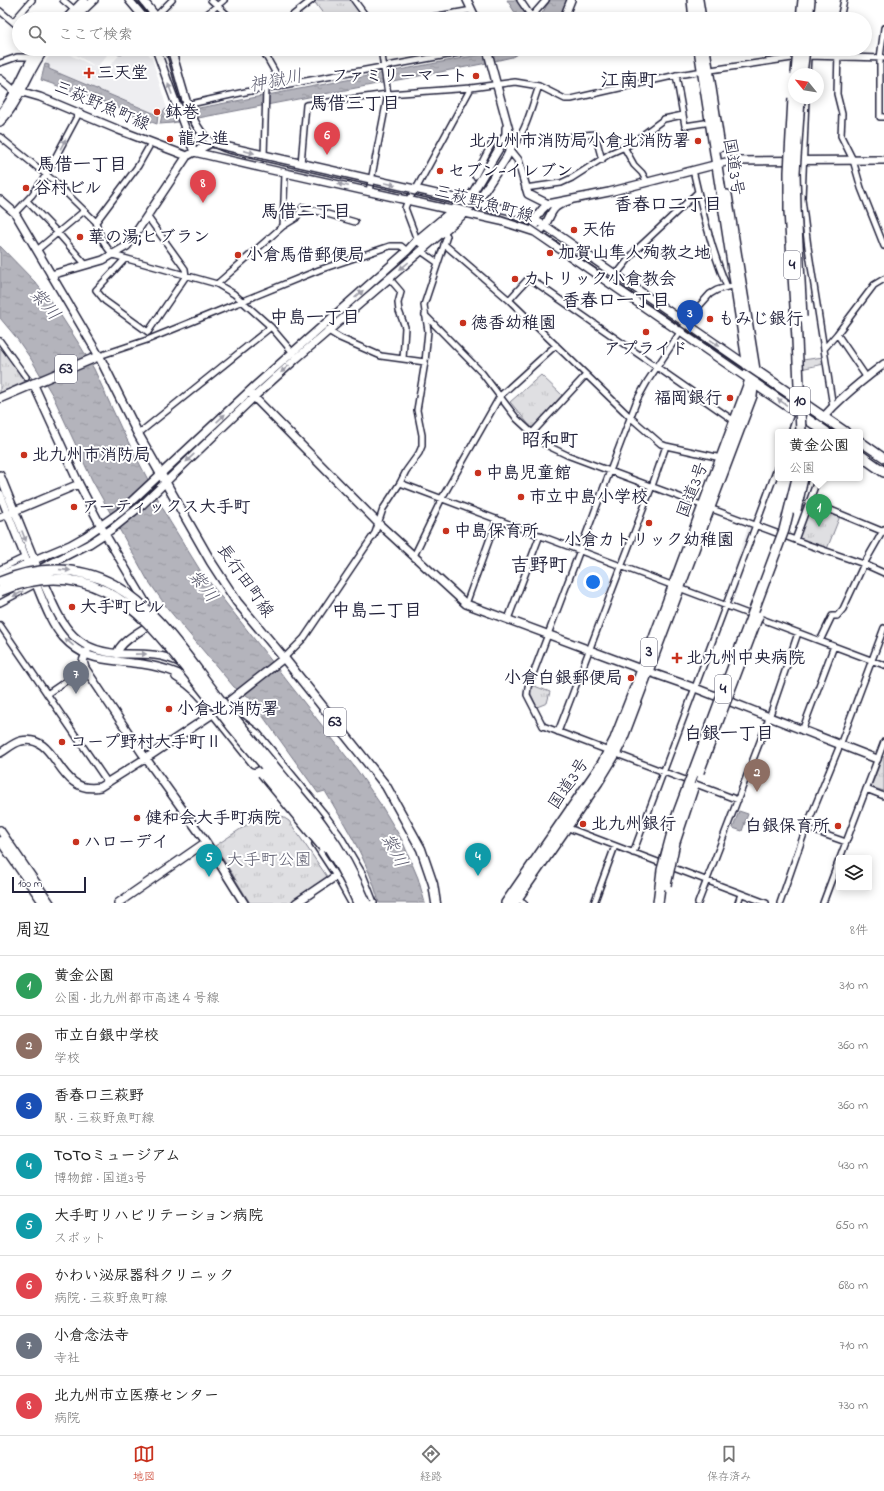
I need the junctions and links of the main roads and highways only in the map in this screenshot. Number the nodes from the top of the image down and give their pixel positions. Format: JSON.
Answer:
{"nodes":[{"id":1,"x":692,"y":0,"type":"edge"},
{"id":2,"x":698,"y":0,"type":"edge"},
{"id":3,"x":804,"y":0,"type":"edge"},
{"id":4,"x":810,"y":0,"type":"edge"},
{"id":5,"x":693,"y":12,"type":"edge"},
{"id":6,"x":700,"y":12,"type":"edge"},
{"id":7,"x":803,"y":12,"type":"edge"},
{"id":8,"x":809,"y":12,"type":"edge"},
{"id":9,"x":701,"y":56,"type":"edge"},
{"id":10,"x":705,"y":56,"type":"edge"},
{"id":11,"x":797,"y":56,"type":"edge"},
{"id":12,"x":805,"y":56,"type":"edge"},
{"id":13,"x":796,"y":68,"type":"edge"},
{"id":14,"x":803,"y":68,"type":"edge"},
{"id":15,"x":705,"y":71,"type":"junction"},
{"id":16,"x":793,"y":104,"type":"edge"},
{"id":17,"x":800,"y":104,"type":"edge"},
{"id":18,"x":719,"y":164,"type":"junction"},
{"id":19,"x":752,"y":368,"type":"junction"},
{"id":20,"x":752,"y":382,"type":"junction"},
{"id":21,"x":0,"y":398,"type":"edge"},
{"id":22,"x":801,"y":429,"type":"edge"},
{"id":23,"x":807,"y":429,"type":"edge"},
{"id":24,"x":822,"y":429,"type":"edge"},
{"id":25,"x":841,"y":429,"type":"edge"},
{"id":26,"x":863,"y":444,"type":"edge"},
{"id":27,"x":863,"y":457,"type":"edge"},
{"id":28,"x":884,"y":459,"type":"edge"},
{"id":29,"x":725,"y":460,"type":"junction"},
{"id":30,"x":884,"y":472,"type":"edge"},
{"id":31,"x":796,"y":481,"type":"edge"},
{"id":32,"x":802,"y":481,"type":"edge"},
{"id":33,"x":13,"y":571,"type":"road end"},
{"id":34,"x":0,"y":577,"type":"edge"},
{"id":35,"x":20,"y":580,"type":"road end"},
{"id":36,"x":0,"y":582,"type":"edge"},
{"id":37,"x":0,"y":592,"type":"edge"},
{"id":38,"x":220,"y":708,"type":"road end"},
{"id":39,"x":240,"y":722,"type":"road end"},
{"id":40,"x":564,"y":825,"type":"junction"},
{"id":41,"x":519,"y":901,"type":"edge"},
{"id":42,"x":359,"y":902,"type":"edge"},
{"id":43,"x":372,"y":903,"type":"edge"},
{"id":44,"x":436,"y":903,"type":"edge"},
{"id":45,"x":506,"y":903,"type":"edge"},
{"id":46,"x":658,"y":903,"type":"edge"},
{"id":47,"x":664,"y":903,"type":"edge"}],
"edges":[{"from":1,"to":5,"type":"highway"},
{"from":2,"to":6,"type":"highway"},
{"from":3,"to":7,"type":"highway"},
{"from":4,"to":8,"type":"highway"},
{"from":9,"to":15,"type":"highway","name":"国道3号","number":"3"},
{"from":10,"to":15,"type":"highway","name":"国道3号","number":"3"},
{"from":11,"to":13,"type":"highway","bridge":true},
{"from":12,"to":14,"type":"highway","bridge":true},
{"from":15,"to":18,"type":"highway","name":"国道3号","number":"3"},
{"from":16,"to":22,"type":"highway","number":"4","bridge":true},
{"from":17,"to":23,"type":"highway","number":"4","bridge":true},
{"from":18,"to":19,"type":"highway","name":"国道3号","number":"3"},
{"from":18,"to":19,"type":"highway","name":"国道3号","number":"3"},
{"from":19,"to":20,"type":"highway","name":"国道3号","number":"3"},
{"from":19,"to":25,"type":"highway","number":"10"},
{"from":24,"to":20,"type":"highway","number":"10","one_way":true},
{"from":20,"to":29,"type":"highway","name":"国道3号","number":"3"},
{"from":20,"to":29,"type":"highway","name":"国道3号","number":"3"},
{"from":21,"to":44,"type":"main road","name":"長行田町線","number":"63"},
{"from":26,"to":28,"type":"highway"},
{"from":27,"to":30,"type":"highway"},
{"from":29,"to":40,"type":"highway","name":"国道3号","number":"3"},
{"from":31,"to":46,"type":"highway","number":"4","bridge":true},
{"from":32,"to":47,"type":"highway","number":"4","bridge":true},
{"from":33,"to":34,"type":"highway"},
{"from":35,"to":37,"type":"highway"},
{"from":36,"to":42,"type":"highway","one_way":true,"bridge":true},
{"from":37,"to":42,"type":"highway","bridge":true},
{"from":38,"to":42,"type":"highway","bridge":true},
{"from":39,"to":43,"type":"highway"},
{"from":40,"to":41,"type":"highway","name":"国道3号","number":"3"},
{"from":40,"to":45,"type":"highway","name":"国道3号","number":"3"}]}
